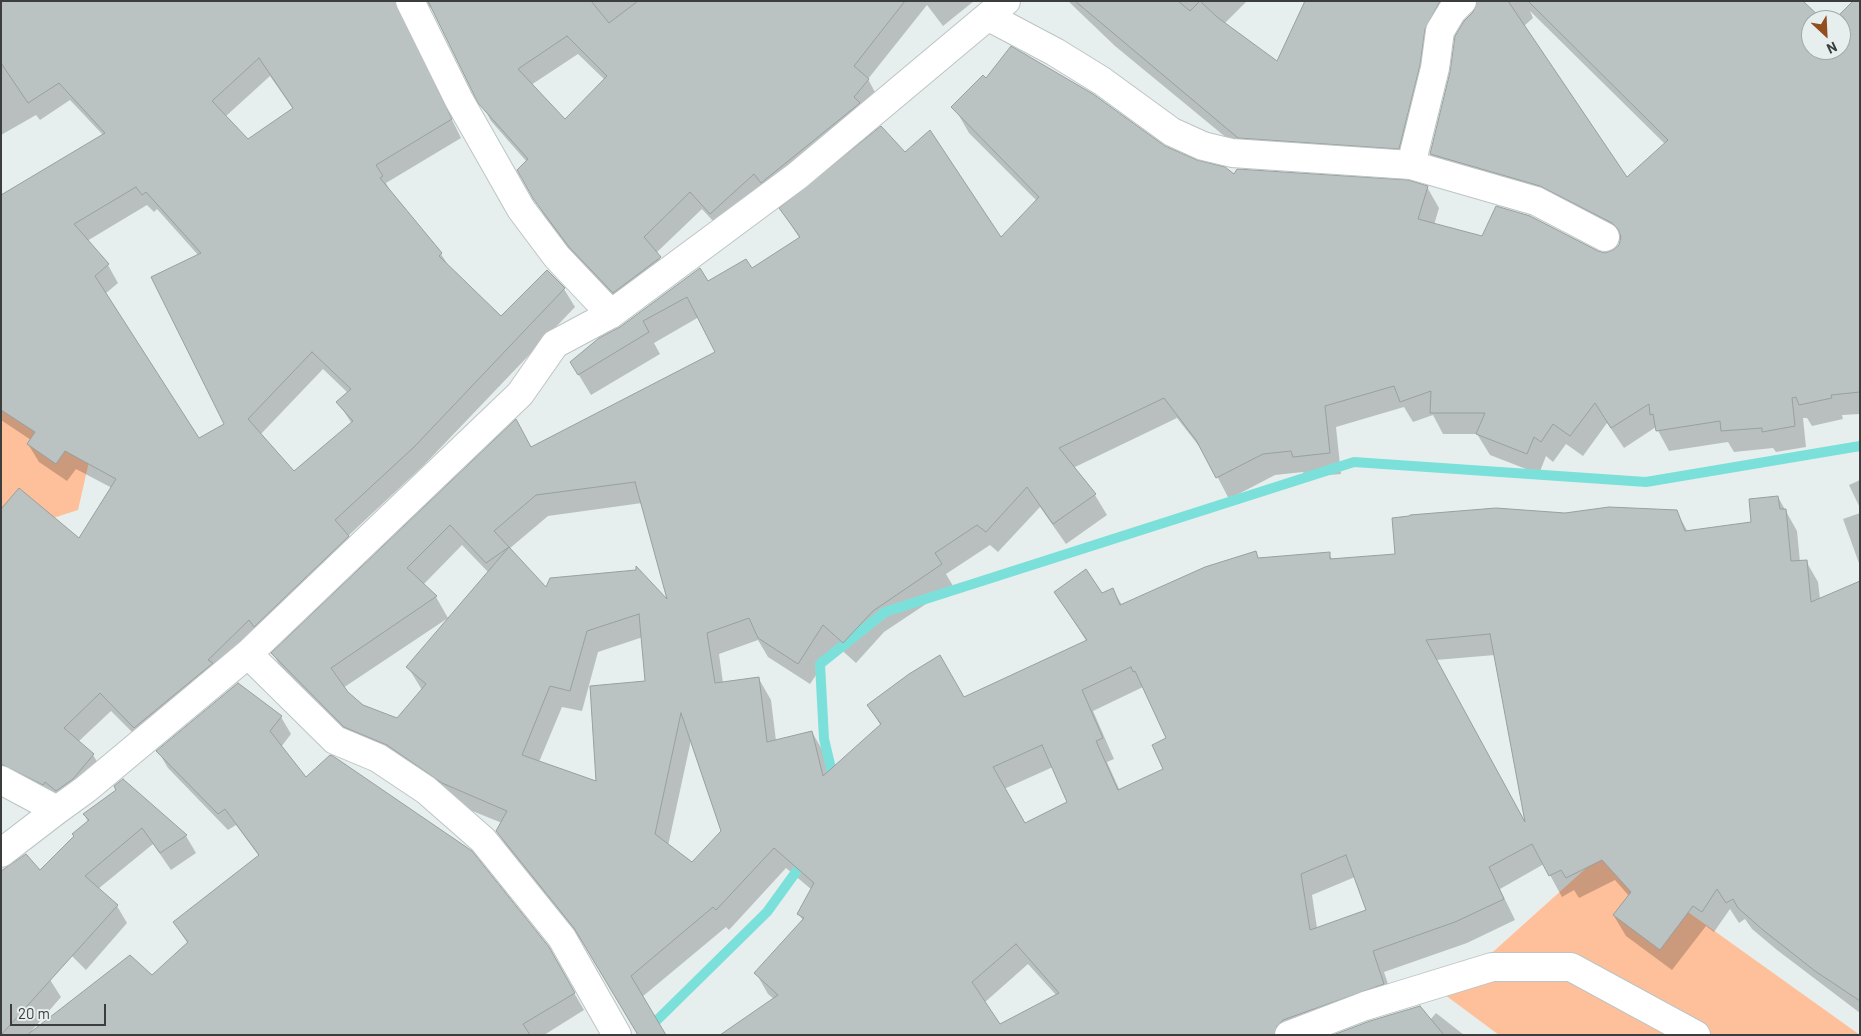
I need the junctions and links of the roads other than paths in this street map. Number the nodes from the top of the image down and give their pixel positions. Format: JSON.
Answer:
{"nodes":[{"id":1,"x":410,"y":1,"type":"edge"},
{"id":2,"x":1462,"y":1,"type":"edge"},
{"id":3,"x":998,"y":9,"type":"edge"},
{"id":4,"x":1411,"y":165,"type":"junction"},
{"id":5,"x":1605,"y":238,"type":"dead end"},
{"id":6,"x":611,"y":314,"type":"junction"},
{"id":7,"x":248,"y":654,"type":"junction"},
{"id":8,"x":1,"y":780,"type":"edge"},
{"id":9,"x":57,"y":810,"type":"junction"},
{"id":10,"x":1,"y":852,"type":"edge"},
{"id":11,"x":617,"y":1035,"type":"edge"},
{"id":12,"x":1290,"y":1035,"type":"edge"},
{"id":13,"x":1696,"y":1035,"type":"edge"}],
"edges":[{"from":1,"to":6,"type":"street"},
{"from":2,"to":4,"type":"street"},
{"from":3,"to":4,"type":"street"},
{"from":3,"to":6,"type":"street"},
{"from":4,"to":5,"type":"street"},
{"from":6,"to":7,"type":"street"},
{"from":7,"to":9,"type":"street"},
{"from":7,"to":11,"type":"street"},
{"from":8,"to":9,"type":"street"},
{"from":9,"to":10,"type":"street"},
{"from":12,"to":13,"type":"street"}]}
